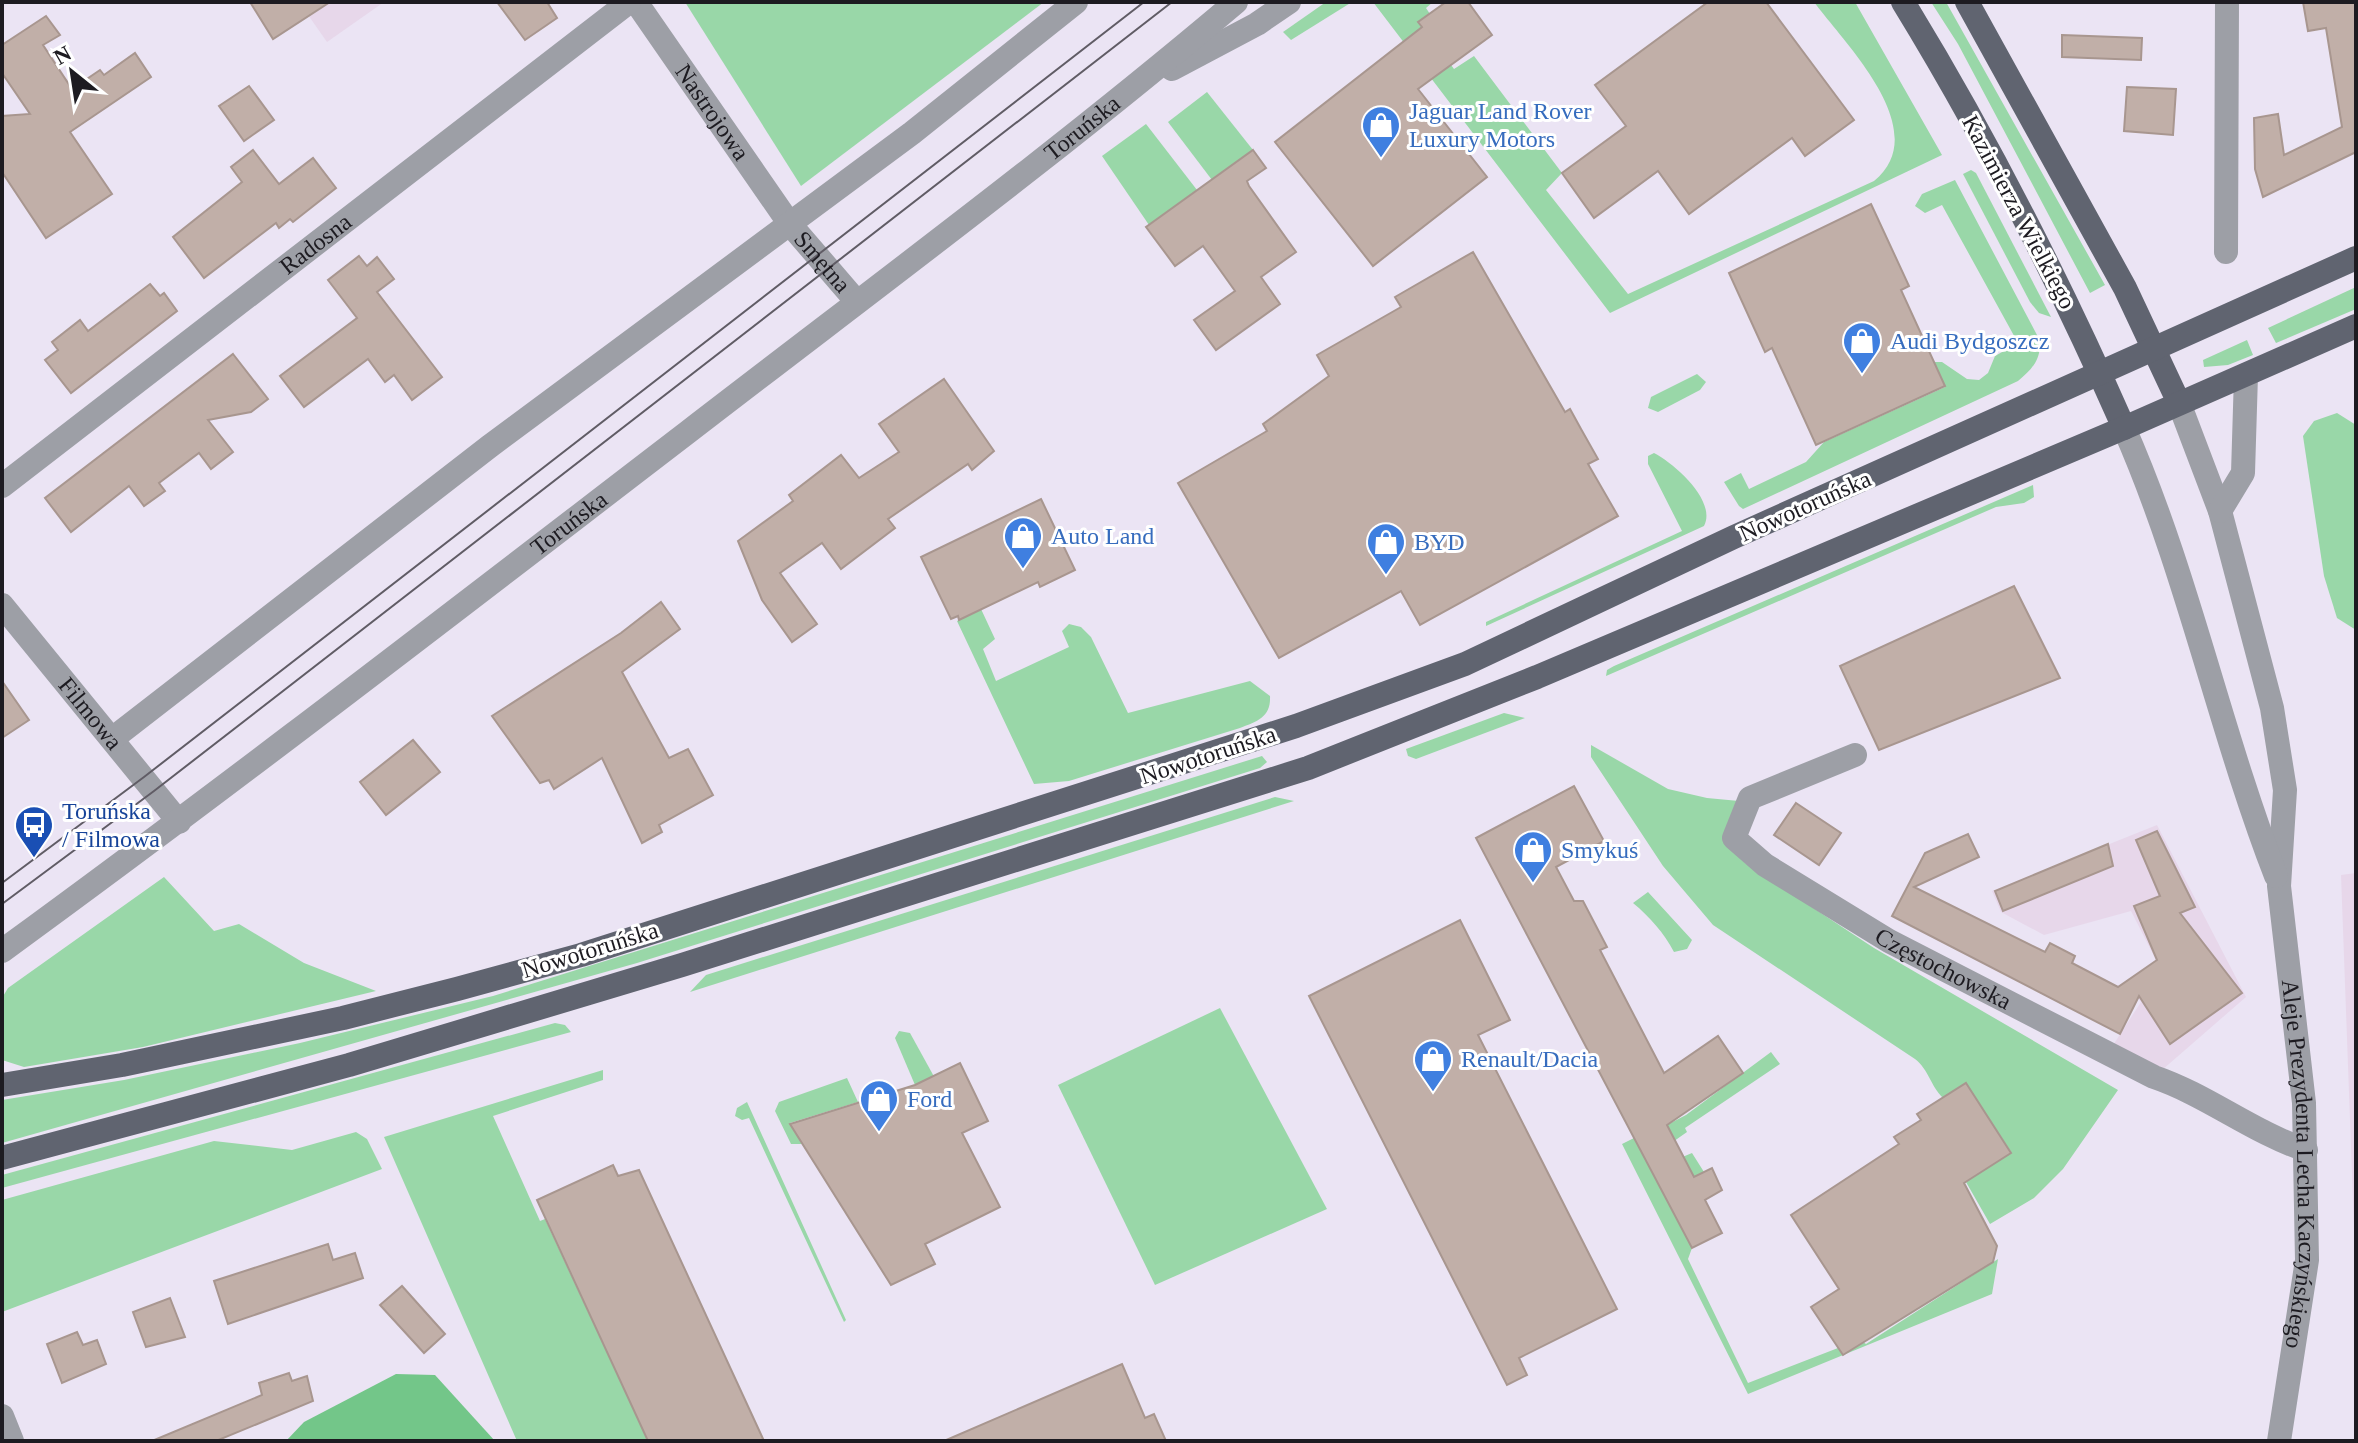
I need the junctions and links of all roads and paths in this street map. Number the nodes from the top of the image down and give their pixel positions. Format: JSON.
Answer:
{"nodes":[{"id":1,"x":629,"y":2,"type":"edge"},
{"id":2,"x":636,"y":2,"type":"edge"},
{"id":3,"x":1076,"y":2,"type":"edge"},
{"id":4,"x":1236,"y":2,"type":"edge"},
{"id":5,"x":1289,"y":2,"type":"edge"},
{"id":6,"x":1903,"y":2,"type":"edge"},
{"id":7,"x":1967,"y":2,"type":"edge"},
{"id":8,"x":2227,"y":2,"type":"edge"},
{"id":9,"x":1131,"y":91,"type":"junction"},
{"id":10,"x":789,"y":223,"type":"junction"},
{"id":11,"x":2226,"y":252,"type":"dead end"},
{"id":12,"x":2356,"y":258,"type":"edge"},
{"id":13,"x":857,"y":302,"type":"junction"},
{"id":14,"x":2356,"y":326,"type":"edge"},
{"id":15,"x":2154,"y":348,"type":"junction"},
{"id":16,"x":2100,"y":374,"type":"junction"},
{"id":17,"x":2246,"y":375,"type":"junction"},
{"id":18,"x":2179,"y":403,"type":"junction"},
{"id":19,"x":2124,"y":428,"type":"junction"},
{"id":20,"x":2,"y":486,"type":"edge"},
{"id":21,"x":2220,"y":511,"type":"junction"},
{"id":22,"x":2,"y":605,"type":"edge"},
{"id":23,"x":112,"y":739,"type":"junction"},
{"id":24,"x":1855,"y":755,"type":"dead end"},
{"id":25,"x":179,"y":822,"type":"junction"},
{"id":26,"x":2279,"y":886,"type":"junction"},
{"id":27,"x":2,"y":951,"type":"edge"},
{"id":28,"x":2,"y":1085,"type":"edge"},
{"id":29,"x":2306,"y":1150,"type":"junction"},
{"id":30,"x":2,"y":1158,"type":"edge"},
{"id":31,"x":2,"y":1416,"type":"edge"},
{"id":32,"x":12,"y":1441,"type":"edge"},
{"id":33,"x":2279,"y":1441,"type":"edge"}],
"edges":[{"from":1,"to":20,"type":"street","name":"Radosna"},
{"from":2,"to":10,"type":"street","name":"Nastrojowa"},
{"from":3,"to":10,"type":"street"},
{"from":4,"to":9,"type":"street","name":"Toruńska"},
{"from":5,"to":9,"type":"street","name":"Toruńska"},
{"from":6,"to":16,"type":"main road","name":"Kazimierza Wielkiego"},
{"from":7,"to":15,"type":"main road"},
{"from":8,"to":11,"type":"street"},
{"from":9,"to":13,"type":"street","name":"Toruńska"},
{"from":10,"to":13,"type":"street","name":"Smętna"},
{"from":10,"to":23,"type":"street"},
{"from":12,"to":15,"type":"main road","name":"Nowotoruńska"},
{"from":13,"to":25,"type":"street","name":"Toruńska"},
{"from":14,"to":17,"type":"main road","name":"Nowotoruńska"},
{"from":15,"to":16,"type":"main road","name":"Nowotoruńska"},
{"from":15,"to":18,"type":"main road"},
{"from":16,"to":19,"type":"main road","name":"Kazimierza Wielkiego"},
{"from":16,"to":28,"type":"main road","name":"Nowotoruńska"},
{"from":17,"to":18,"type":"main road","name":"Nowotoruńska"},
{"from":17,"to":21,"type":"street"},
{"from":18,"to":19,"type":"main road","name":"Nowotoruńska"},
{"from":18,"to":21,"type":"street","name":"Aleje Prezydenta Lecha Kaczyńskiego"},
{"from":19,"to":26,"type":"street","name":"Aleje Prezydenta Lecha Kaczyńskiego"},
{"from":19,"to":30,"type":"main road","name":"Nowotoruńska"},
{"from":21,"to":26,"type":"street","name":"Aleje Prezydenta Lecha Kaczyńskiego"},
{"from":22,"to":23,"type":"street","name":"Filmowa"},
{"from":23,"to":25,"type":"street","name":"Filmowa"},
{"from":24,"to":29,"type":"street","name":"Częstochowska"},
{"from":25,"to":27,"type":"street","name":"Toruńska"},
{"from":26,"to":29,"type":"street","name":"Aleje Prezydenta Lecha Kaczyńskiego"},
{"from":29,"to":33,"type":"street","name":"Aleje Prezydenta Lecha Kaczyńskiego"},
{"from":31,"to":32,"type":"street"}]}
